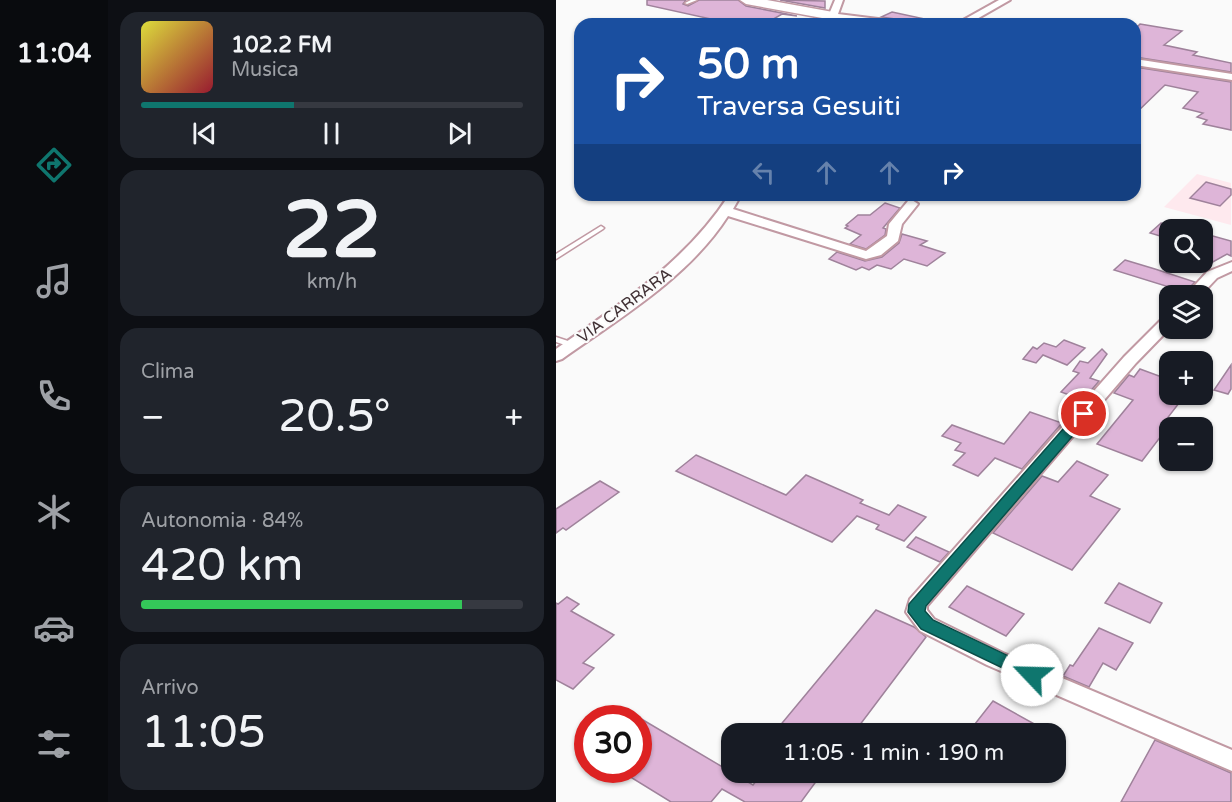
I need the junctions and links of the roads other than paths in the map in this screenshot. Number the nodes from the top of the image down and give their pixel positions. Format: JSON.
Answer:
{"nodes":[{"id":1,"x":695,"y":0,"type":"edge"},
{"id":2,"x":746,"y":0,"type":"edge"},
{"id":3,"x":839,"y":0,"type":"edge"},
{"id":4,"x":1006,"y":0,"type":"edge"},
{"id":5,"x":687,"y":3,"type":"dead end"},
{"id":6,"x":823,"y":18,"type":"edge"},
{"id":7,"x":833,"y":18,"type":"edge"},
{"id":8,"x":972,"y":18,"type":"edge"},
{"id":9,"x":1141,"y":63,"type":"edge"},
{"id":10,"x":1229,"y":74,"type":"edge"},
{"id":11,"x":732,"y":201,"type":"edge"},
{"id":12,"x":912,"y":204,"type":"dead end"},
{"id":13,"x":726,"y":211,"type":"junction"},
{"id":14,"x":601,"y":228,"type":"dead end"},
{"id":15,"x":556,"y":257,"type":"edge"},
{"id":16,"x":1231,"y":266,"type":"edge"},
{"id":17,"x":1202,"y":285,"type":"edge"},
{"id":18,"x":1159,"y":330,"type":"edge"},
{"id":19,"x":556,"y":339,"type":"edge"},
{"id":20,"x":571,"y":345,"type":"junction"},
{"id":21,"x":556,"y":356,"type":"edge"},
{"id":22,"x":1231,"y":761,"type":"edge"}],
"edges":[{"from":1,"to":5,"type":"lane"},
{"from":2,"to":6,"type":"street"},
{"from":3,"to":7,"type":"street"},
{"from":4,"to":8,"type":"street"},
{"from":9,"to":10,"type":"street"},
{"from":11,"to":13,"type":"street","name":"VIA CARRARA"},
{"from":12,"to":13,"type":"street"},
{"from":13,"to":20,"type":"street","name":"VIA CARRARA"},
{"from":14,"to":15,"type":"lane"},
{"from":16,"to":17,"type":"street"},
{"from":18,"to":22,"type":"street"},
{"from":19,"to":20,"type":"lane"},
{"from":20,"to":21,"type":"street","name":"VIA CARRARA"}]}
